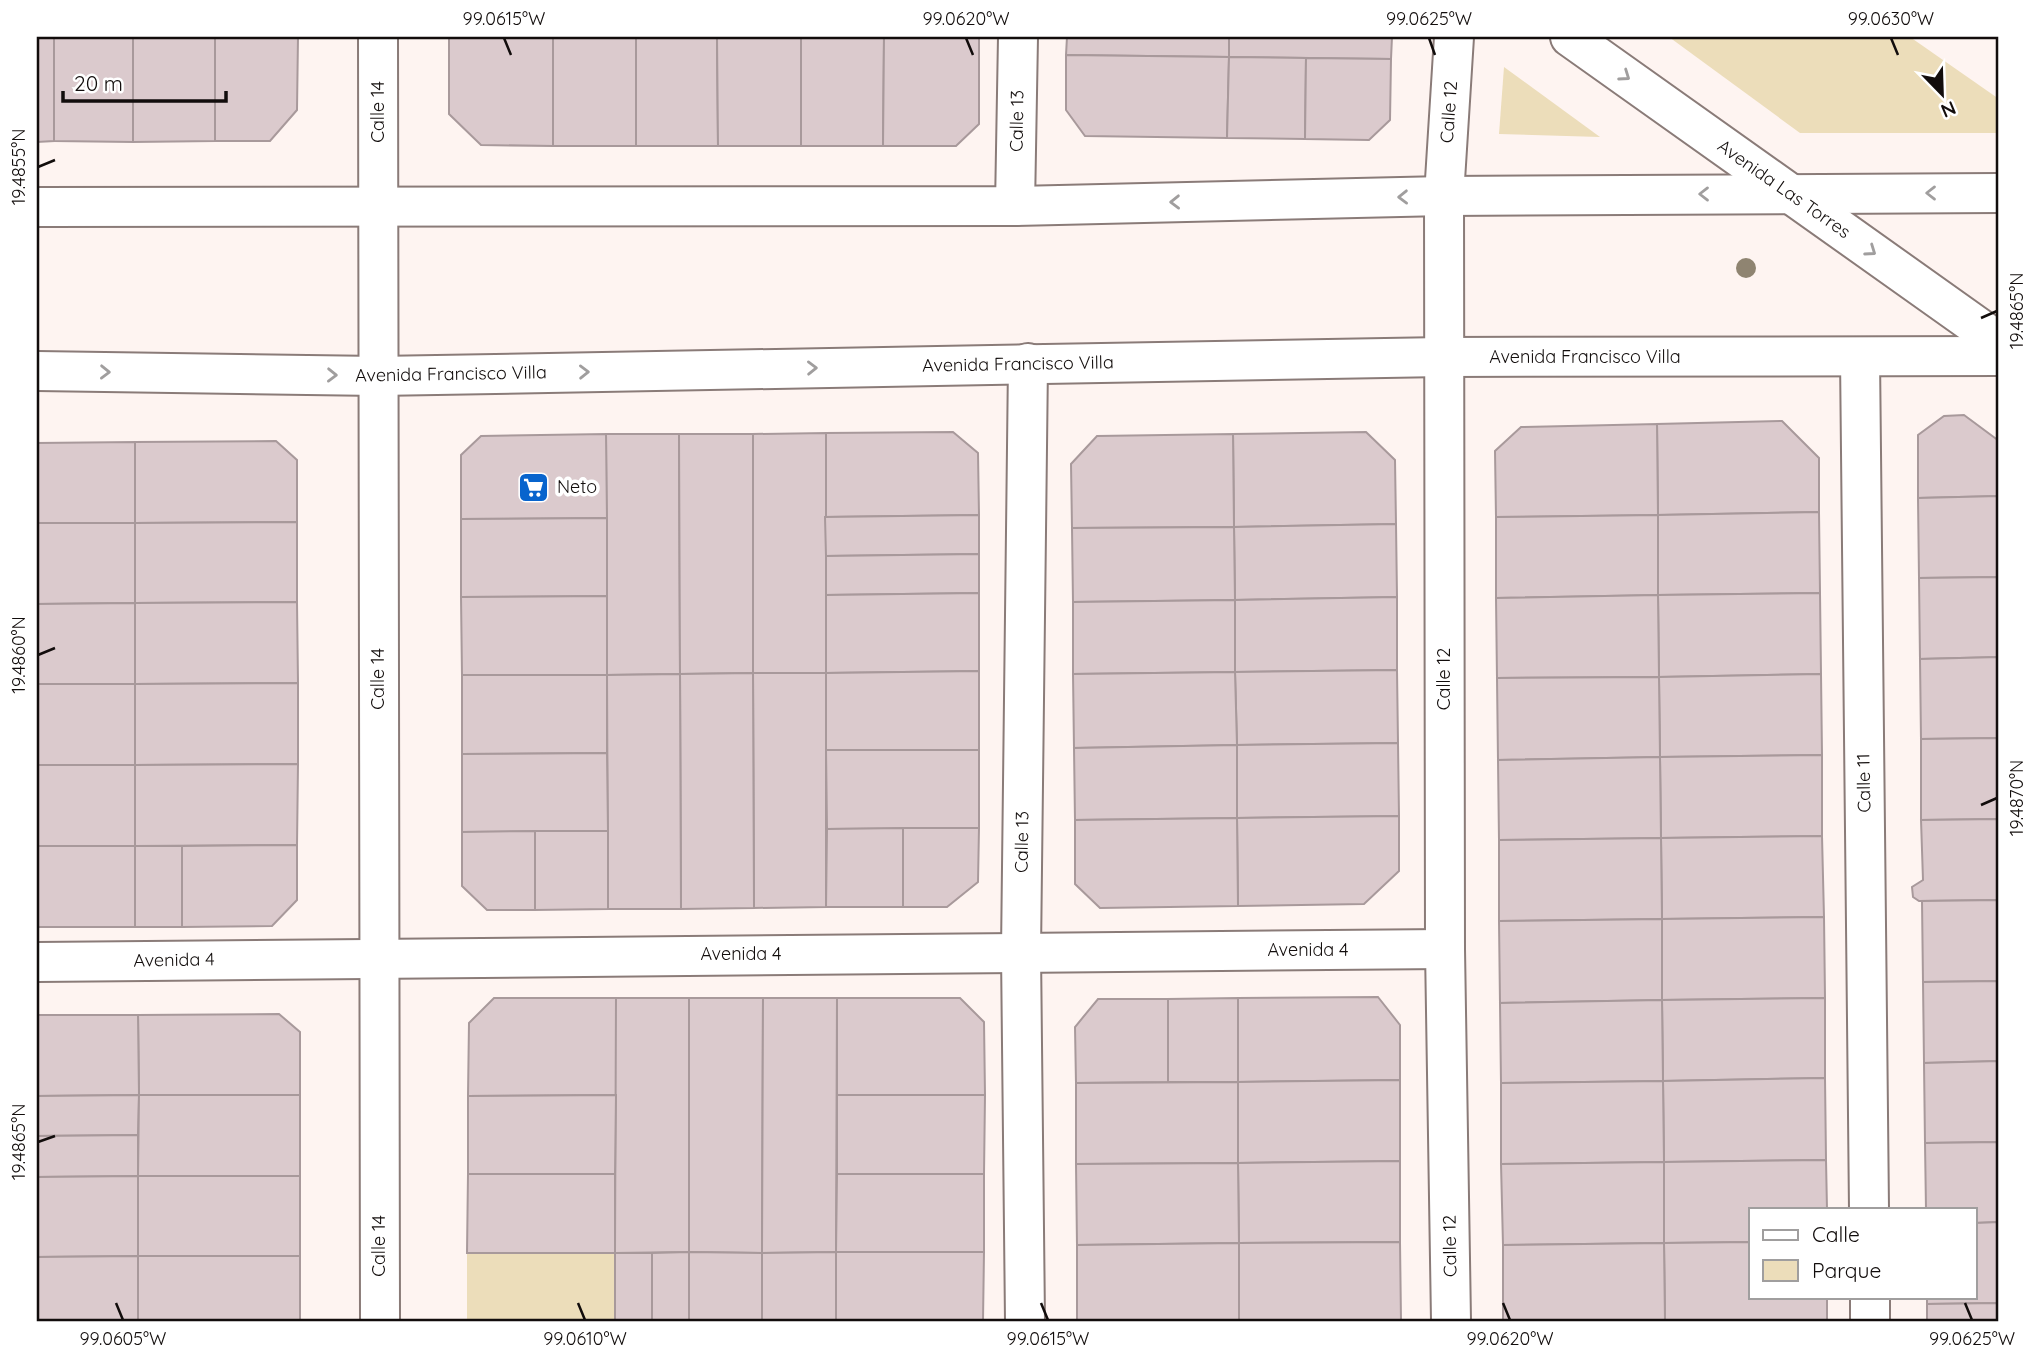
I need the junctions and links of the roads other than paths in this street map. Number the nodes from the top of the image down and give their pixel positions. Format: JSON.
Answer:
{"nodes":[{"id":1,"x":378,"y":37,"type":"edge"},
{"id":2,"x":1018,"y":37,"type":"edge"},
{"id":3,"x":1454,"y":37,"type":"edge"},
{"id":4,"x":1570,"y":37,"type":"edge"},
{"id":5,"x":1999,"y":192,"type":"edge"},
{"id":6,"x":1790,"y":194,"type":"junction"},
{"id":7,"x":1444,"y":196,"type":"junction"},
{"id":8,"x":378,"y":205,"type":"junction"},
{"id":9,"x":1015,"y":206,"type":"junction"},
{"id":10,"x":37,"y":207,"type":"edge"},
{"id":11,"x":1999,"y":342,"type":"edge"},
{"id":12,"x":1999,"y":356,"type":"edge"},
{"id":13,"x":1444,"y":357,"type":"junction"},
{"id":14,"x":1860,"y":357,"type":"junction"},
{"id":15,"x":1028,"y":363,"type":"junction"},
{"id":16,"x":37,"y":371,"type":"edge"},
{"id":17,"x":378,"y":376,"type":"junction"},
{"id":18,"x":1445,"y":949,"type":"junction"},
{"id":19,"x":1021,"y":952,"type":"junction"},
{"id":20,"x":377,"y":957,"type":"junction"},
{"id":21,"x":37,"y":962,"type":"edge"},
{"id":22,"x":1869,"y":1208,"type":"edge"},
{"id":23,"x":1870,"y":1298,"type":"edge"},
{"id":24,"x":380,"y":1321,"type":"edge"},
{"id":25,"x":1026,"y":1321,"type":"edge"},
{"id":26,"x":1451,"y":1321,"type":"edge"},
{"id":27,"x":1870,"y":1321,"type":"edge"}],
"edges":[{"from":1,"to":8,"type":"street","name":"Calle 14"},
{"from":2,"to":9,"type":"street","name":"Calle 13"},
{"from":3,"to":7,"type":"street","name":"Calle 12"},
{"from":4,"to":6,"type":"street","name":"Avenida Las Torres","one_way":true},
{"from":5,"to":6,"type":"street","one_way":true},
{"from":6,"to":7,"type":"street","one_way":true},
{"from":6,"to":11,"type":"street","name":"Avenida Las Torres","one_way":true},
{"from":7,"to":9,"type":"street","one_way":true},
{"from":7,"to":13,"type":"street","name":"Calle 12"},
{"from":8,"to":9,"type":"street"},
{"from":8,"to":10,"type":"street"},
{"from":8,"to":17,"type":"street","name":"Calle 14"},
{"from":12,"to":14,"type":"street","name":"Avenida Francisco Villa"},
{"from":13,"to":14,"type":"street","name":"Avenida Francisco Villa"},
{"from":13,"to":15,"type":"street","name":"Avenida Francisco Villa"},
{"from":13,"to":18,"type":"street","name":"Calle 12"},
{"from":14,"to":22,"type":"street","name":"Calle 11"},
{"from":17,"to":15,"type":"street","name":"Avenida Francisco Villa","one_way":true},
{"from":15,"to":19,"type":"street","name":"Calle 13"},
{"from":16,"to":17,"type":"street","name":"Avenida Francisco Villa","one_way":true},
{"from":17,"to":20,"type":"street","name":"Calle 14"},
{"from":18,"to":19,"type":"street","name":"Avenida 4"},
{"from":18,"to":26,"type":"street","name":"Calle 12"},
{"from":19,"to":20,"type":"street","name":"Avenida 4"},
{"from":19,"to":25,"type":"street","name":"Calle 13"},
{"from":20,"to":21,"type":"street","name":"Avenida 4"},
{"from":20,"to":24,"type":"street","name":"Calle 14"},
{"from":23,"to":27,"type":"street"}]}
